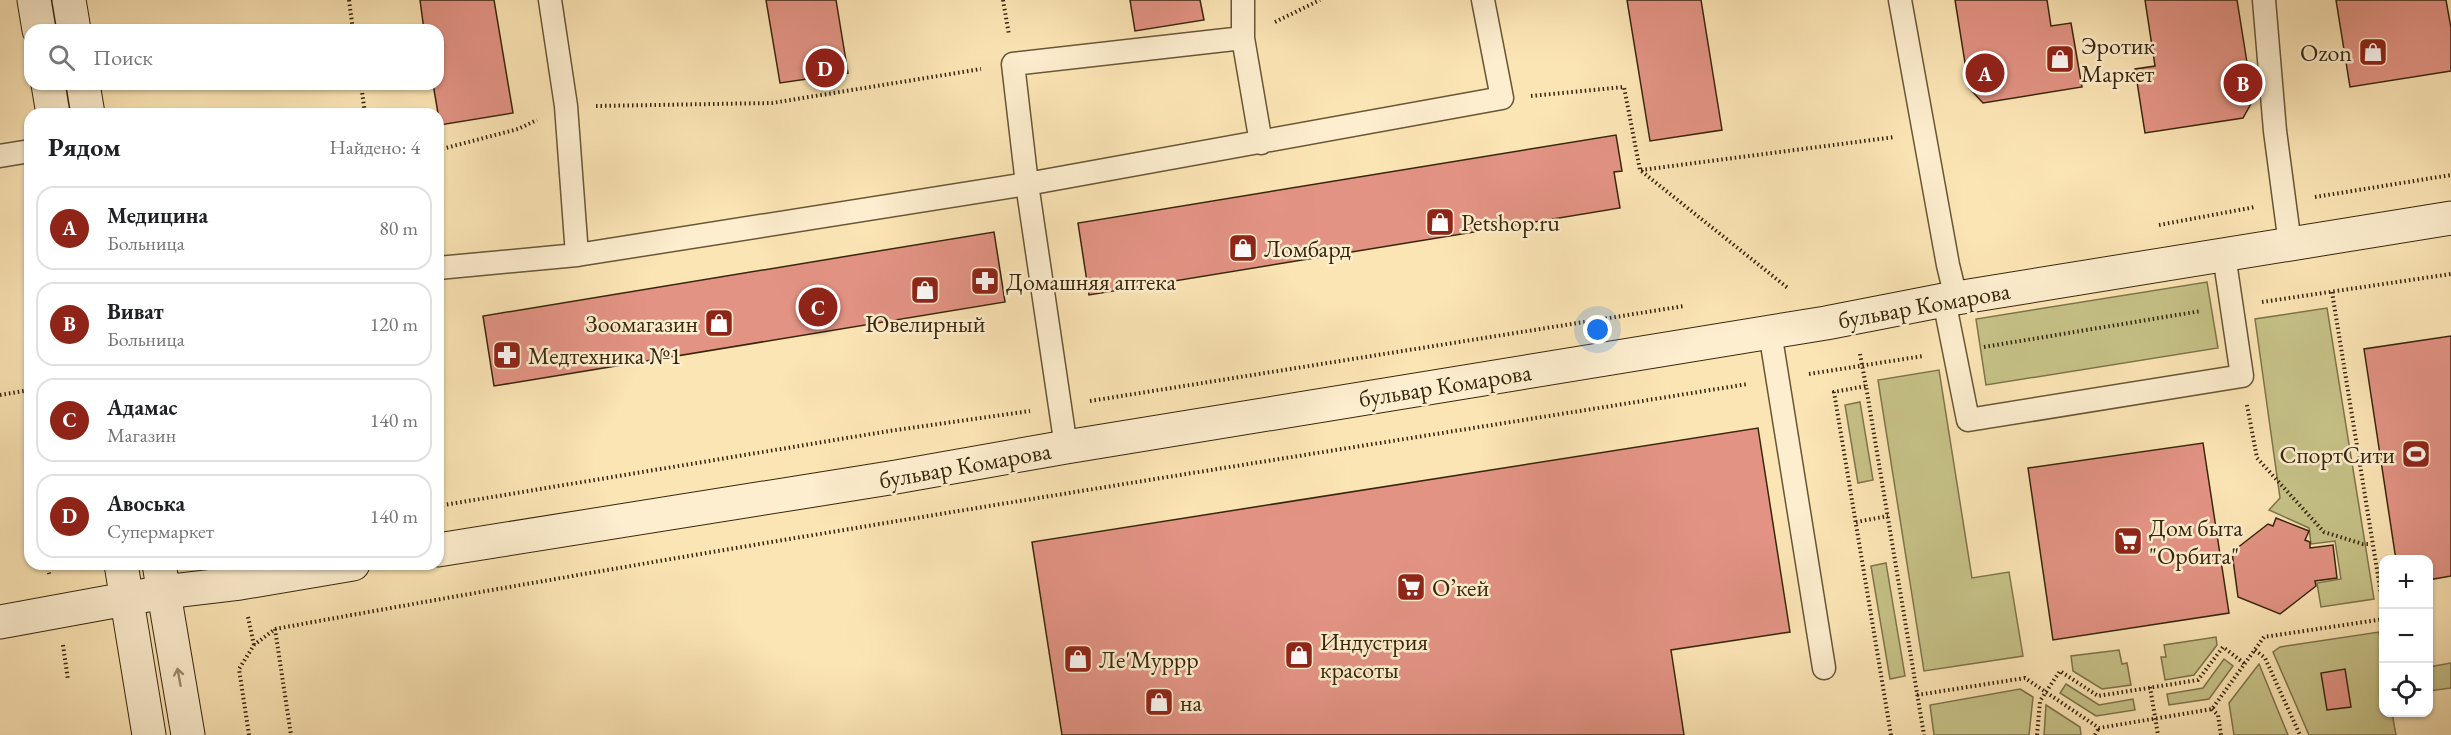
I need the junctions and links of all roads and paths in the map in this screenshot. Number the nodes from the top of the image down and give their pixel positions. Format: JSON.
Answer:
{"nodes":[{"id":1,"x":34,"y":0,"type":"edge"},
{"id":2,"x":69,"y":0,"type":"edge"},
{"id":3,"x":350,"y":0,"type":"edge"},
{"id":4,"x":550,"y":0,"type":"edge"},
{"id":5,"x":1243,"y":0,"type":"edge"},
{"id":6,"x":1320,"y":0,"type":"edge"},
{"id":7,"x":1483,"y":0,"type":"edge"},
{"id":8,"x":1900,"y":0,"type":"edge"},
{"id":9,"x":2264,"y":0,"type":"edge"},
{"id":10,"x":38,"y":24,"type":"edge"},
{"id":11,"x":73,"y":24,"type":"edge"},
{"id":12,"x":352,"y":24,"type":"edge"},
{"id":13,"x":1243,"y":38,"type":"junction"},
{"id":14,"x":1013,"y":64,"type":"junction"},
{"id":15,"x":49,"y":90,"type":"edge"},
{"id":16,"x":84,"y":90,"type":"edge"},
{"id":17,"x":362,"y":90,"type":"edge"},
{"id":18,"x":1502,"y":98,"type":"junction"},
{"id":19,"x":566,"y":106,"type":"junction"},
{"id":20,"x":52,"y":108,"type":"edge"},
{"id":21,"x":87,"y":108,"type":"edge"},
{"id":22,"x":363,"y":108,"type":"edge"},
{"id":23,"x":1924,"y":133,"type":"junction"},
{"id":24,"x":1261,"y":143,"type":"junction"},
{"id":25,"x":444,"y":148,"type":"edge"},
{"id":26,"x":24,"y":152,"type":"edge"},
{"id":27,"x":0,"y":156,"type":"edge"},
{"id":28,"x":1640,"y":170,"type":"junction"},
{"id":29,"x":2451,"y":175,"type":"edge"},
{"id":30,"x":1027,"y":184,"type":"junction"},
{"id":31,"x":2285,"y":202,"type":"junction"},
{"id":32,"x":2451,"y":218,"type":"edge"},
{"id":33,"x":2157,"y":226,"type":"dead end"},
{"id":34,"x":2290,"y":244,"type":"junction"},
{"id":35,"x":577,"y":255,"type":"junction"},
{"id":36,"x":2224,"y":255,"type":"junction"},
{"id":37,"x":444,"y":267,"type":"edge"},
{"id":38,"x":2451,"y":274,"type":"edge"},
{"id":39,"x":1799,"y":288,"type":"dead end"},
{"id":40,"x":1789,"y":289,"type":"junction"},
{"id":41,"x":1777,"y":291,"type":"dead end"},
{"id":42,"x":2332,"y":292,"type":"junction"},
{"id":43,"x":1950,"y":299,"type":"junction"},
{"id":44,"x":1695,"y":304,"type":"dead end"},
{"id":45,"x":2232,"y":307,"type":"junction"},
{"id":46,"x":1770,"y":332,"type":"junction"},
{"id":47,"x":1954,"y":351,"type":"junction"},
{"id":48,"x":2242,"y":376,"type":"junction"},
{"id":49,"x":1778,"y":379,"type":"junction"},
{"id":50,"x":24,"y":391,"type":"edge"},
{"id":51,"x":0,"y":395,"type":"edge"},
{"id":52,"x":1061,"y":406,"type":"junction"},
{"id":53,"x":1066,"y":447,"type":"junction"},
{"id":54,"x":444,"y":505,"type":"edge"},
{"id":55,"x":1888,"y":516,"type":"junction"},
{"id":56,"x":1856,"y":522,"type":"junction"},
{"id":57,"x":2371,"y":544,"type":"junction"},
{"id":58,"x":444,"y":549,"type":"edge"},
{"id":59,"x":122,"y":570,"type":"edge"},
{"id":60,"x":317,"y":570,"type":"edge"},
{"id":61,"x":161,"y":578,"type":"edge"},
{"id":62,"x":125,"y":600,"type":"junction"},
{"id":63,"x":2383,"y":609,"type":"edge"},
{"id":64,"x":2379,"y":620,"type":"edge"},
{"id":65,"x":0,"y":622,"type":"edge"},
{"id":66,"x":275,"y":629,"type":"junction"},
{"id":67,"x":2255,"y":650,"type":"junction"},
{"id":68,"x":2245,"y":664,"type":"junction"},
{"id":69,"x":1824,"y":668,"type":"dead end"},
{"id":70,"x":2150,"y":687,"type":"junction"},
{"id":71,"x":2045,"y":691,"type":"junction"},
{"id":72,"x":1917,"y":694,"type":"junction"},
{"id":73,"x":2212,"y":709,"type":"junction"},
{"id":74,"x":2156,"y":719,"type":"junction"},
{"id":75,"x":2099,"y":728,"type":"junction"},
{"id":76,"x":149,"y":735,"type":"edge"},
{"id":77,"x":188,"y":735,"type":"edge"},
{"id":78,"x":249,"y":735,"type":"edge"},
{"id":79,"x":291,"y":735,"type":"edge"},
{"id":80,"x":1891,"y":735,"type":"edge"},
{"id":81,"x":1924,"y":735,"type":"edge"},
{"id":82,"x":2037,"y":735,"type":"edge"},
{"id":83,"x":2095,"y":735,"type":"edge"},
{"id":84,"x":2158,"y":735,"type":"edge"},
{"id":85,"x":2222,"y":735,"type":"edge"},
{"id":86,"x":2300,"y":735,"type":"edge"}],
"edges":[{"from":1,"to":10,"type":"street"},
{"from":2,"to":11,"type":"street"},
{"from":3,"to":12,"type":"path"},
{"from":4,"to":19,"type":"lane"},
{"from":5,"to":13,"type":"lane"},
{"from":6,"to":13,"type":"path"},
{"from":7,"to":18,"type":"lane"},
{"from":8,"to":23,"type":"lane"},
{"from":9,"to":31,"type":"lane"},
{"from":13,"to":14,"type":"lane"},
{"from":13,"to":24,"type":"lane"},
{"from":14,"to":19,"type":"path"},
{"from":14,"to":30,"type":"lane"},
{"from":15,"to":20,"type":"street"},
{"from":16,"to":21,"type":"street"},
{"from":17,"to":22,"type":"path"},
{"from":18,"to":24,"type":"lane"},
{"from":18,"to":28,"type":"path"},
{"from":19,"to":25,"type":"path"},
{"from":19,"to":35,"type":"lane"},
{"from":23,"to":28,"type":"path"},
{"from":23,"to":43,"type":"lane"},
{"from":24,"to":30,"type":"lane"},
{"from":26,"to":27,"type":"lane"},
{"from":28,"to":40,"type":"path"},
{"from":29,"to":31,"type":"path"},
{"from":30,"to":35,"type":"lane"},
{"from":30,"to":52,"type":"lane"},
{"from":31,"to":33,"type":"path"},
{"from":31,"to":34,"type":"lane"},
{"from":32,"to":34,"type":"street","name":"бульвар Комарова"},
{"from":34,"to":36,"type":"street","name":"бульвар Комарова"},
{"from":35,"to":37,"type":"lane"},
{"from":36,"to":43,"type":"street","name":"бульвар Комарова"},
{"from":36,"to":45,"type":"lane"},
{"from":38,"to":42,"type":"path"},
{"from":39,"to":40,"type":"path"},
{"from":40,"to":41,"type":"path"},
{"from":42,"to":45,"type":"path"},
{"from":42,"to":57,"type":"path"},
{"from":43,"to":46,"type":"street","name":"бульвар Комарова"},
{"from":43,"to":47,"type":"lane"},
{"from":44,"to":52,"type":"path"},
{"from":45,"to":47,"type":"path"},
{"from":45,"to":48,"type":"lane"},
{"from":46,"to":49,"type":"lane"},
{"from":46,"to":53,"type":"street","name":"бульвар Комарова"},
{"from":47,"to":48,"type":"lane"},
{"from":47,"to":49,"type":"path"},
{"from":48,"to":57,"type":"path"},
{"from":49,"to":66,"type":"path"},
{"from":49,"to":69,"type":"lane"},
{"from":50,"to":51,"type":"path"},
{"from":52,"to":53,"type":"lane"},
{"from":52,"to":54,"type":"path"},
{"from":53,"to":58,"type":"street","name":"бульвар Комарова"},
{"from":55,"to":56,"type":"path"},
{"from":55,"to":56,"type":"path"},
{"from":55,"to":72,"type":"path"},
{"from":56,"to":80,"type":"path"},
{"from":57,"to":63,"type":"path"},
{"from":59,"to":62,"type":"street"},
{"from":60,"to":61,"type":"street"},
{"from":61,"to":62,"type":"street"},
{"from":77,"to":61,"type":"street","one_way":true},
{"from":62,"to":65,"type":"street"},
{"from":62,"to":76,"type":"street"},
{"from":64,"to":67,"type":"path"},
{"from":66,"to":78,"type":"path"},
{"from":66,"to":79,"type":"path"},
{"from":67,"to":68,"type":"path"},
{"from":67,"to":86,"type":"path"},
{"from":68,"to":70,"type":"path"},
{"from":68,"to":73,"type":"path"},
{"from":70,"to":71,"type":"path"},
{"from":70,"to":74,"type":"path"},
{"from":71,"to":72,"type":"path"},
{"from":71,"to":75,"type":"path"},
{"from":71,"to":82,"type":"path"},
{"from":72,"to":81,"type":"path"},
{"from":73,"to":74,"type":"path"},
{"from":73,"to":85,"type":"path"},
{"from":74,"to":75,"type":"path"},
{"from":74,"to":84,"type":"path"},
{"from":75,"to":83,"type":"path"}]}
